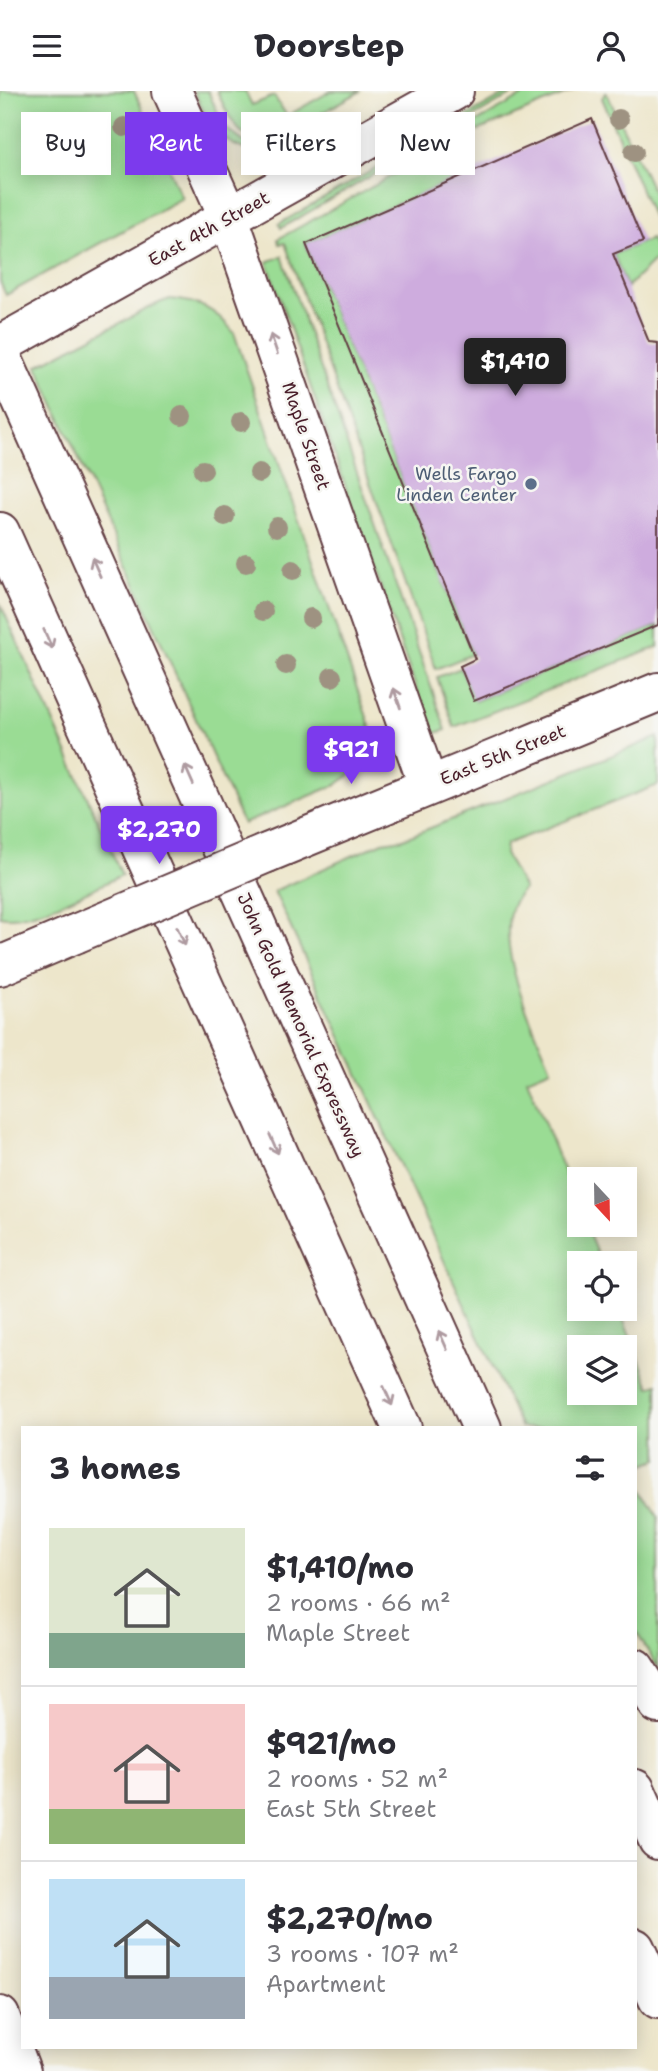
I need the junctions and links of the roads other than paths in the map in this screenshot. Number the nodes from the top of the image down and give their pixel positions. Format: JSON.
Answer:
{"nodes":[{"id":1,"x":172,"y":91,"type":"edge"},
{"id":2,"x":454,"y":91,"type":"edge"},
{"id":3,"x":229,"y":218,"type":"junction"},
{"id":4,"x":0,"y":345,"type":"edge"},
{"id":5,"x":0,"y":353,"type":"edge"},
{"id":6,"x":0,"y":532,"type":"edge"},
{"id":7,"x":658,"y":692,"type":"edge"},
{"id":8,"x":428,"y":785,"type":"junction"},
{"id":9,"x":0,"y":966,"type":"edge"},
{"id":10,"x":480,"y":1419,"type":"edge"},
{"id":11,"x":401,"y":1426,"type":"edge"},
{"id":12,"x":637,"y":1671,"type":"edge"},
{"id":13,"x":658,"y":1705,"type":"edge"},
{"id":14,"x":637,"y":1793,"type":"edge"},
{"id":15,"x":658,"y":1840,"type":"edge"},
{"id":16,"x":637,"y":1952,"type":"edge"},
{"id":17,"x":658,"y":1999,"type":"edge"},
{"id":18,"x":0,"y":2016,"type":"edge"},
{"id":19,"x":21,"y":2071,"type":"edge"}],
"edges":[{"from":1,"to":3,"type":"main road","name":"Maple Street"},
{"from":2,"to":3,"type":"main road","name":"East 4th Street"},
{"from":3,"to":4,"type":"main road","name":"East 4th Street"},
{"from":8,"to":3,"type":"main road","name":"Maple Street","one_way":true},
{"from":10,"to":5,"type":"main road","name":"John Gold Memorial Expressway","one_way":true},
{"from":6,"to":11,"type":"main road","one_way":true},
{"from":7,"to":8,"type":"main road","name":"East 5th Street"},
{"from":8,"to":9,"type":"main road","name":"East 5th Street","bridge":true},
{"from":12,"to":13,"type":"main road"},
{"from":14,"to":15,"type":"main road"},
{"from":16,"to":17,"type":"main road"},
{"from":18,"to":19,"type":"main road"}]}
